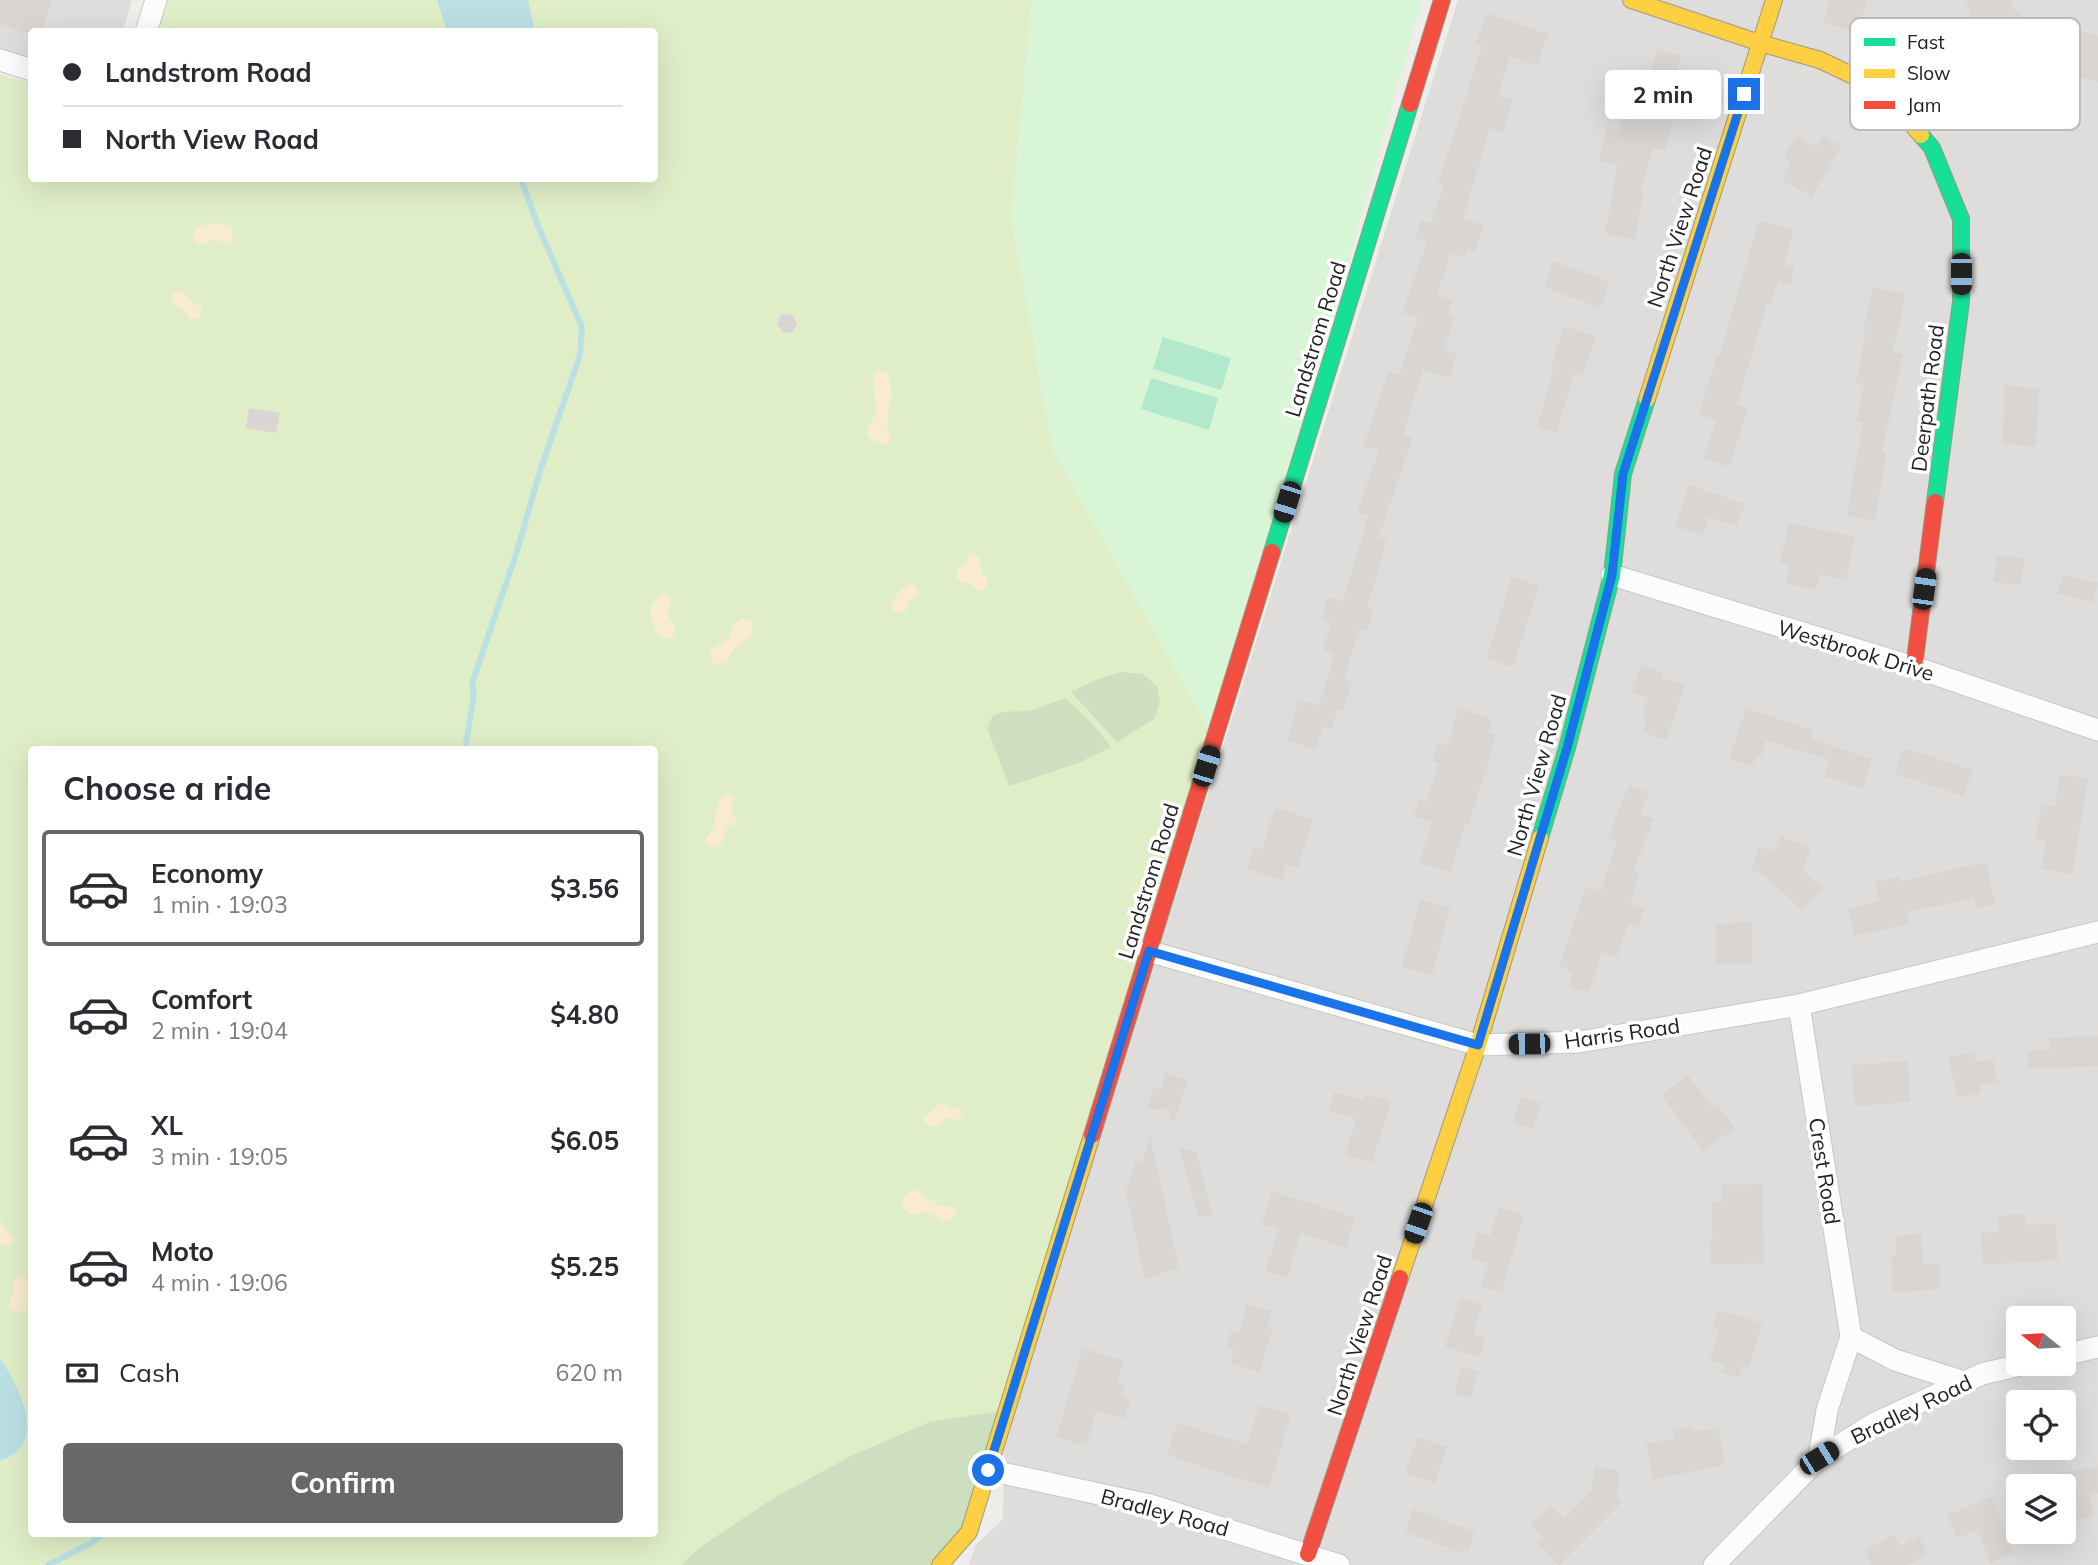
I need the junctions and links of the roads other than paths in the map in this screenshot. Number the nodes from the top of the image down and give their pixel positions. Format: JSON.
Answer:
{"nodes":[{"id":1,"x":156,"y":0,"type":"edge"},
{"id":2,"x":1442,"y":0,"type":"edge"},
{"id":3,"x":1631,"y":0,"type":"edge"},
{"id":4,"x":1774,"y":0,"type":"edge"},
{"id":5,"x":147,"y":28,"type":"edge"},
{"id":6,"x":1760,"y":43,"type":"junction"},
{"id":7,"x":0,"y":60,"type":"edge"},
{"id":8,"x":28,"y":69,"type":"edge"},
{"id":9,"x":1850,"y":74,"type":"edge"},
{"id":10,"x":1917,"y":130,"type":"edge"},
{"id":11,"x":1612,"y":575,"type":"junction"},
{"id":12,"x":1914,"y":667,"type":"junction"},
{"id":13,"x":2098,"y":730,"type":"edge"},
{"id":14,"x":2098,"y":932,"type":"edge"},
{"id":15,"x":1149,"y":951,"type":"junction"},
{"id":16,"x":1799,"y":1005,"type":"junction"},
{"id":17,"x":1478,"y":1045,"type":"junction"},
{"id":18,"x":1851,"y":1337,"type":"junction"},
{"id":19,"x":2098,"y":1347,"type":"edge"},
{"id":20,"x":2076,"y":1352,"type":"edge"},
{"id":21,"x":2006,"y":1368,"type":"edge"},
{"id":22,"x":1964,"y":1382,"type":"junction"},
{"id":23,"x":1819,"y":1458,"type":"junction"},
{"id":24,"x":988,"y":1470,"type":"junction"},
{"id":25,"x":1308,"y":1554,"type":"junction"},
{"id":26,"x":940,"y":1565,"type":"edge"},
{"id":27,"x":1339,"y":1565,"type":"edge"},
{"id":28,"x":1714,"y":1565,"type":"edge"}],
"edges":[{"from":1,"to":5,"type":"street"},
{"from":2,"to":15,"type":"street","name":"Landstrom Road"},
{"from":3,"to":6,"type":"street","name":"Deerpath Road"},
{"from":4,"to":6,"type":"street","name":"North View Road"},
{"from":6,"to":9,"type":"street","name":"Deerpath Road"},
{"from":6,"to":11,"type":"street","name":"North View Road"},
{"from":7,"to":8,"type":"street"},
{"from":10,"to":12,"type":"street","name":"Deerpath Road"},
{"from":11,"to":12,"type":"street","name":"Westbrook Drive"},
{"from":11,"to":17,"type":"street","name":"North View Road"},
{"from":12,"to":13,"type":"street","name":"Westbrook Drive"},
{"from":14,"to":16,"type":"street","name":"Harris Road"},
{"from":15,"to":17,"type":"street","name":"Harris Road"},
{"from":15,"to":24,"type":"street","name":"Landstrom Road"},
{"from":16,"to":17,"type":"street","name":"Harris Road"},
{"from":16,"to":18,"type":"street","name":"Crest Road"},
{"from":17,"to":25,"type":"street","name":"North View Road"},
{"from":18,"to":22,"type":"street"},
{"from":18,"to":23,"type":"street","name":"Crest Road"},
{"from":19,"to":20,"type":"street"},
{"from":21,"to":22,"type":"street","name":"Bradley Road"},
{"from":22,"to":23,"type":"street","name":"Bradley Road"},
{"from":23,"to":28,"type":"street","name":"Bradley Road"},
{"from":24,"to":25,"type":"street","name":"Bradley Road"},
{"from":24,"to":26,"type":"street","name":"Landstrom Road"},
{"from":25,"to":27,"type":"street","name":"Bradley Road"}]}
